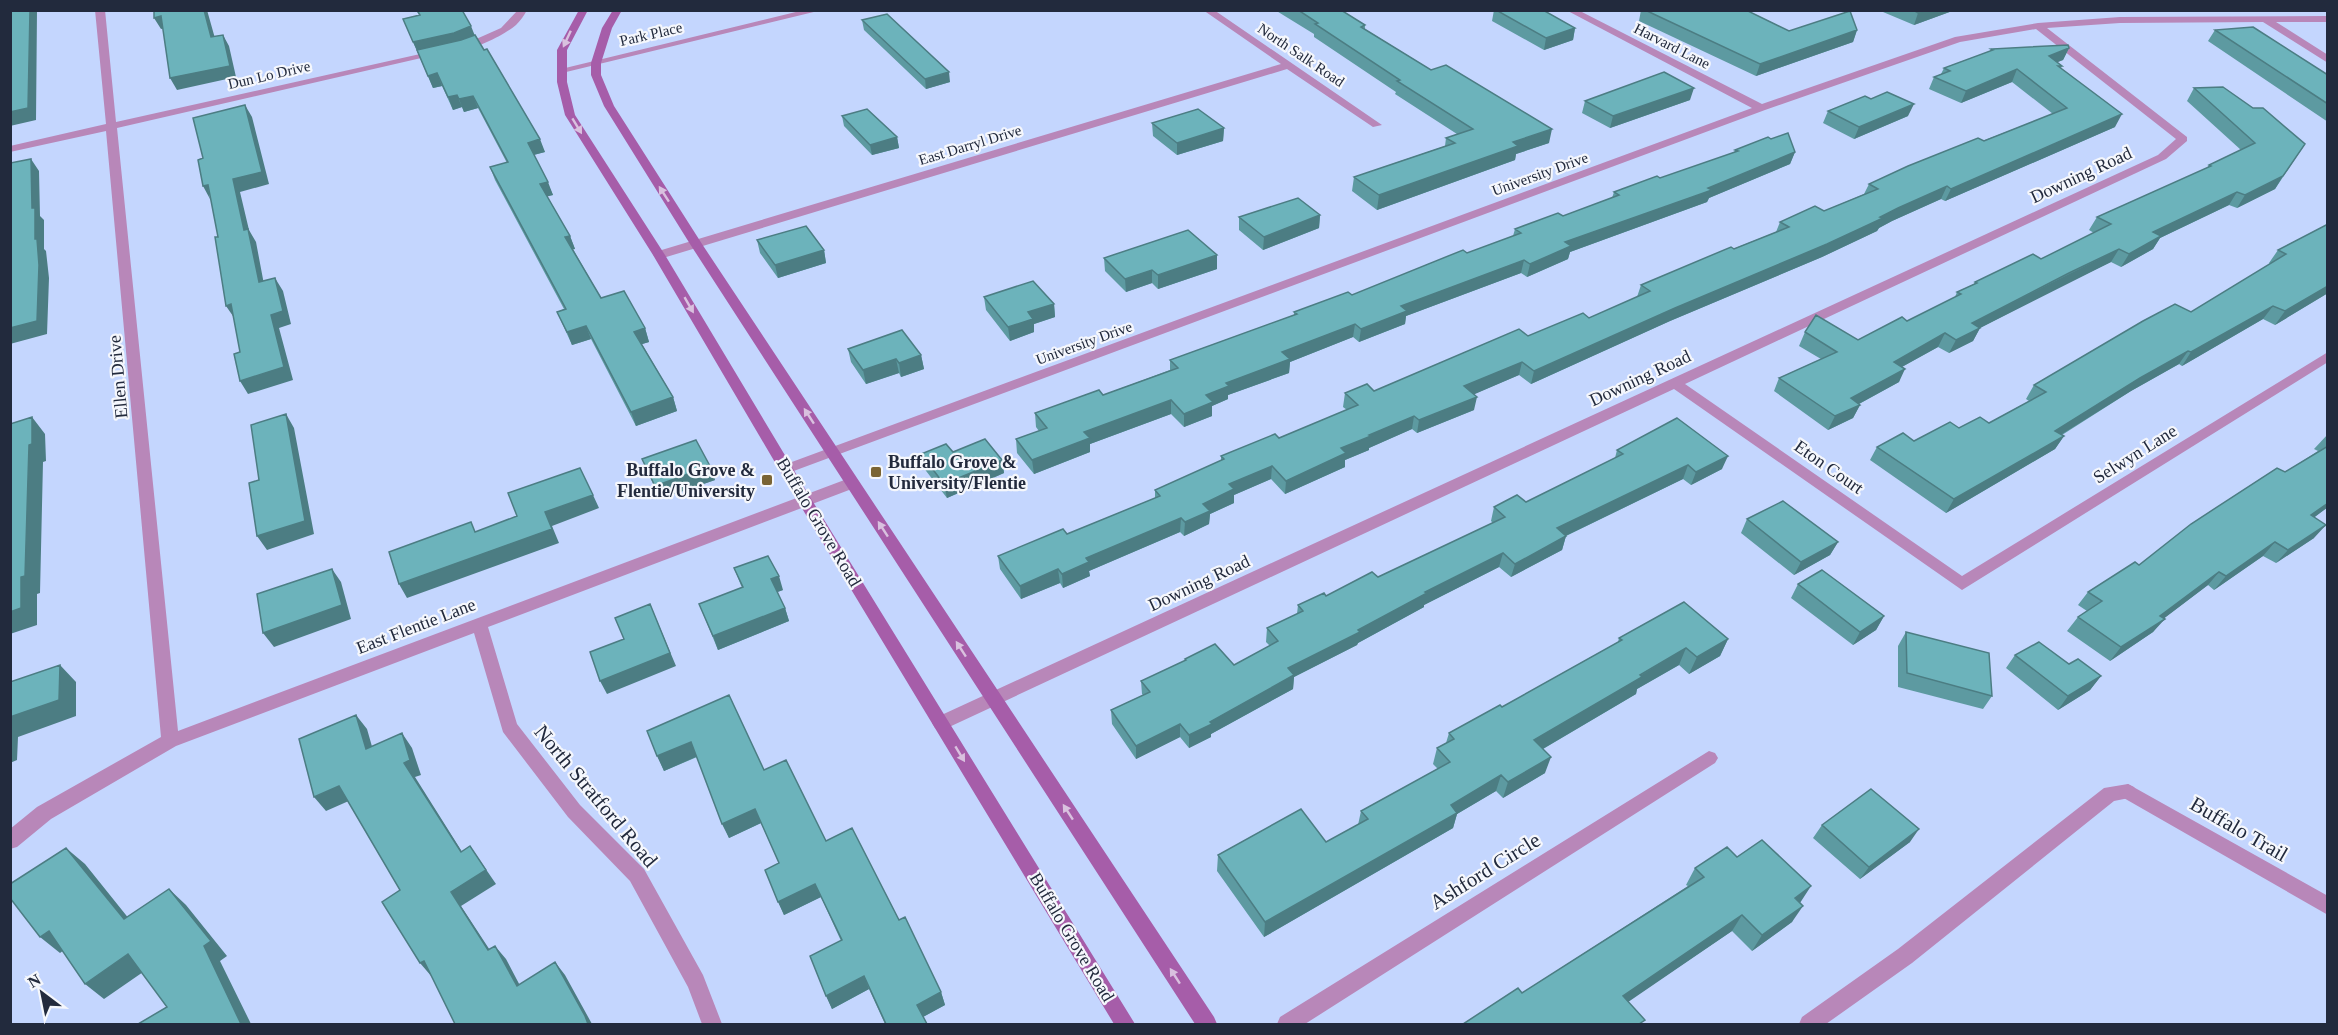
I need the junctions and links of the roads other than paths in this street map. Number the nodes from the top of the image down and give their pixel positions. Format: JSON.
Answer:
{"nodes":[{"id":1,"x":100,"y":10,"type":"edge"},
{"id":2,"x":523,"y":10,"type":"edge"},
{"id":3,"x":584,"y":10,"type":"edge"},
{"id":4,"x":618,"y":10,"type":"edge"},
{"id":5,"x":818,"y":10,"type":"edge"},
{"id":6,"x":1208,"y":10,"type":"edge"},
{"id":7,"x":1572,"y":11,"type":"edge"},
{"id":8,"x":2264,"y":18,"type":"junction"},
{"id":9,"x":2328,"y":19,"type":"edge"},
{"id":10,"x":2038,"y":26,"type":"junction"},
{"id":11,"x":2328,"y":60,"type":"edge"},
{"id":12,"x":596,"y":63,"type":"junction"},
{"id":13,"x":1289,"y":65,"type":"junction"},
{"id":14,"x":562,"y":70,"type":"junction"},
{"id":15,"x":1761,"y":108,"type":"junction"},
{"id":16,"x":111,"y":126,"type":"junction"},
{"id":17,"x":1377,"y":126,"type":"dead end"},
{"id":18,"x":10,"y":149,"type":"edge"},
{"id":19,"x":696,"y":244,"type":"junction"},
{"id":20,"x":659,"y":255,"type":"junction"},
{"id":21,"x":2328,"y":356,"type":"edge"},
{"id":22,"x":1674,"y":382,"type":"junction"},
{"id":23,"x":832,"y":452,"type":"junction"},
{"id":24,"x":786,"y":469,"type":"junction"},
{"id":25,"x":852,"y":483,"type":"junction"},
{"id":26,"x":806,"y":501,"type":"junction"},
{"id":27,"x":1962,"y":584,"type":"joint"},
{"id":28,"x":479,"y":623,"type":"junction"},
{"id":29,"x":993,"y":698,"type":"junction"},
{"id":30,"x":941,"y":723,"type":"junction"},
{"id":31,"x":170,"y":741,"type":"junction"},
{"id":32,"x":1709,"y":758,"type":"dead end"},
{"id":33,"x":10,"y":841,"type":"edge"},
{"id":34,"x":2328,"y":906,"type":"edge"},
{"id":35,"x":712,"y":1024,"type":"edge"},
{"id":36,"x":1125,"y":1024,"type":"edge"},
{"id":37,"x":1207,"y":1024,"type":"edge"},
{"id":38,"x":1287,"y":1024,"type":"edge"},
{"id":39,"x":1809,"y":1024,"type":"edge"}],
"edges":[{"from":1,"to":16,"type":"street","name":"Ellen Drive"},
{"from":2,"to":16,"type":"street","name":"Dun Lo Drive"},
{"from":3,"to":14,"type":"main road","name":"Buffalo Grove Road","one_way":true},
{"from":4,"to":12,"type":"main road"},
{"from":5,"to":12,"type":"street","name":"Park Place"},
{"from":6,"to":13,"type":"street","name":"North Salk Road"},
{"from":7,"to":15,"type":"street","name":"Harvard Lane"},
{"from":8,"to":9,"type":"street","name":"University Drive"},
{"from":8,"to":10,"type":"street","name":"University Drive"},
{"from":8,"to":11,"type":"street"},
{"from":10,"to":15,"type":"street","name":"University Drive"},
{"from":10,"to":22,"type":"street","name":"Downing Road"},
{"from":12,"to":14,"type":"street","name":"Park Place"},
{"from":19,"to":12,"type":"main road","one_way":true},
{"from":13,"to":17,"type":"street","name":"North Salk Road"},
{"from":13,"to":19,"type":"street","name":"East Darryl Drive"},
{"from":14,"to":20,"type":"main road","name":"Buffalo Grove Road","one_way":true},
{"from":15,"to":23,"type":"street","name":"University Drive"},
{"from":16,"to":18,"type":"street","name":"Dun Lo Drive"},
{"from":16,"to":31,"type":"street","name":"Ellen Drive"},
{"from":19,"to":20,"type":"street","name":"East Darryl Drive"},
{"from":23,"to":19,"type":"main road","one_way":true},
{"from":20,"to":24,"type":"main road","name":"Buffalo Grove Road","one_way":true},
{"from":21,"to":27,"type":"street","name":"Selwyn Lane"},
{"from":22,"to":27,"type":"street","name":"Eton Court"},
{"from":22,"to":29,"type":"street","name":"Downing Road"},
{"from":23,"to":24,"type":"street","name":"University Drive"},
{"from":23,"to":25,"type":"main road"},
{"from":24,"to":26,"type":"main road","name":"Buffalo Grove Road"},
{"from":25,"to":26,"type":"street","name":"East Flentie Lane"},
{"from":29,"to":25,"type":"main road","one_way":true},
{"from":26,"to":28,"type":"street","name":"East Flentie Lane"},
{"from":26,"to":30,"type":"main road","name":"Buffalo Grove Road"},
{"from":28,"to":31,"type":"street","name":"East Flentie Lane"},
{"from":28,"to":35,"type":"street","name":"North Stratford Road"},
{"from":29,"to":30,"type":"street","name":"Downing Road"},
{"from":37,"to":29,"type":"main road","one_way":true},
{"from":30,"to":36,"type":"main road","name":"Buffalo Grove Road","one_way":true},
{"from":31,"to":33,"type":"street","name":"East Flentie Lane"},
{"from":32,"to":38,"type":"street","name":"Ashford Circle"},
{"from":34,"to":39,"type":"street","name":"Buffalo Trail"}]}
